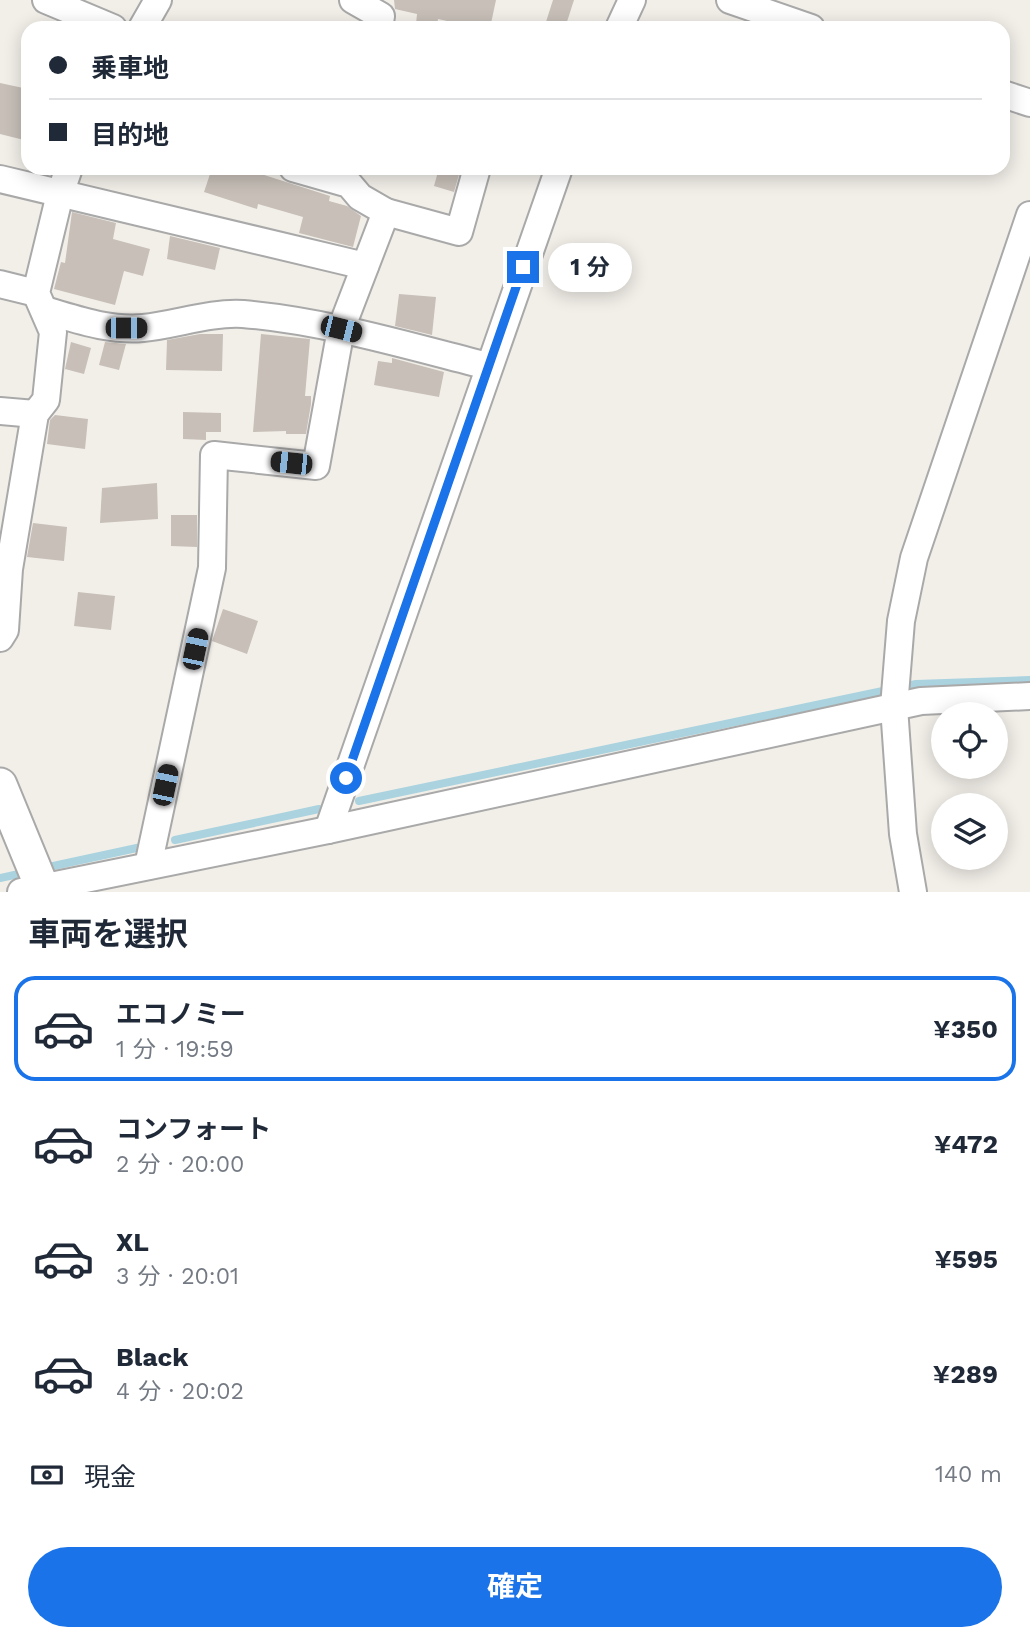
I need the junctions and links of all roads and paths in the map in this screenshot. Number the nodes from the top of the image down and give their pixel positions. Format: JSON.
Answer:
{"nodes":[{"id":1,"x":46,"y":0,"type":"edge"},
{"id":2,"x":158,"y":0,"type":"edge"},
{"id":3,"x":353,"y":0,"type":"edge"},
{"id":4,"x":632,"y":0,"type":"edge"},
{"id":5,"x":730,"y":0,"type":"edge"},
{"id":6,"x":96,"y":21,"type":"edge"},
{"id":7,"x":146,"y":21,"type":"edge"},
{"id":8,"x":380,"y":21,"type":"edge"},
{"id":9,"x":622,"y":21,"type":"edge"},
{"id":10,"x":791,"y":21,"type":"edge"},
{"id":11,"x":1010,"y":96,"type":"edge"},
{"id":12,"x":1030,"y":103,"type":"edge"},
{"id":13,"x":67,"y":175,"type":"edge"},
{"id":14,"x":318,"y":175,"type":"edge"},
{"id":15,"x":475,"y":175,"type":"edge"},
{"id":16,"x":556,"y":175,"type":"edge"},
{"id":17,"x":0,"y":178,"type":"edge"},
{"id":18,"x":60,"y":194,"type":"junction"},
{"id":19,"x":386,"y":212,"type":"junction"},
{"id":20,"x":1030,"y":215,"type":"edge"},
{"id":21,"x":365,"y":267,"type":"junction"},
{"id":22,"x":0,"y":284,"type":"edge"},
{"id":23,"x":40,"y":301,"type":"junction"},
{"id":24,"x":341,"y":329,"type":"junction"},
{"id":25,"x":488,"y":366,"type":"junction"},
{"id":26,"x":0,"y":411,"type":"edge"},
{"id":27,"x":35,"y":414,"type":"junction"},
{"id":28,"x":0,"y":638,"type":"edge"},
{"id":29,"x":896,"y":695,"type":"junction"},
{"id":30,"x":1030,"y":696,"type":"edge"},
{"id":31,"x":0,"y":785,"type":"edge"},
{"id":32,"x":328,"y":830,"type":"junction"},
{"id":33,"x":148,"y":866,"type":"junction"},
{"id":34,"x":37,"y":889,"type":"edge"},
{"id":35,"x":913,"y":892,"type":"edge"}],
"edges":[{"from":1,"to":6,"type":"street"},
{"from":2,"to":7,"type":"street"},
{"from":3,"to":8,"type":"street"},
{"from":4,"to":9,"type":"street"},
{"from":5,"to":10,"type":"street"},
{"from":11,"to":12,"type":"street"},
{"from":13,"to":18,"type":"street"},
{"from":14,"to":19,"type":"street"},
{"from":15,"to":19,"type":"street"},
{"from":16,"to":25,"type":"street"},
{"from":17,"to":18,"type":"street"},
{"from":18,"to":21,"type":"street"},
{"from":18,"to":23,"type":"street"},
{"from":19,"to":21,"type":"street"},
{"from":20,"to":29,"type":"street"},
{"from":21,"to":24,"type":"street"},
{"from":22,"to":23,"type":"street"},
{"from":23,"to":24,"type":"street"},
{"from":23,"to":27,"type":"street"},
{"from":24,"to":25,"type":"street"},
{"from":24,"to":33,"type":"street"},
{"from":25,"to":32,"type":"street"},
{"from":26,"to":27,"type":"street"},
{"from":27,"to":28,"type":"street"},
{"from":29,"to":30,"type":"street"},
{"from":29,"to":32,"type":"street"},
{"from":29,"to":35,"type":"street"},
{"from":31,"to":34,"type":"street"},
{"from":32,"to":33,"type":"street"},
{"from":33,"to":34,"type":"street"}]}
